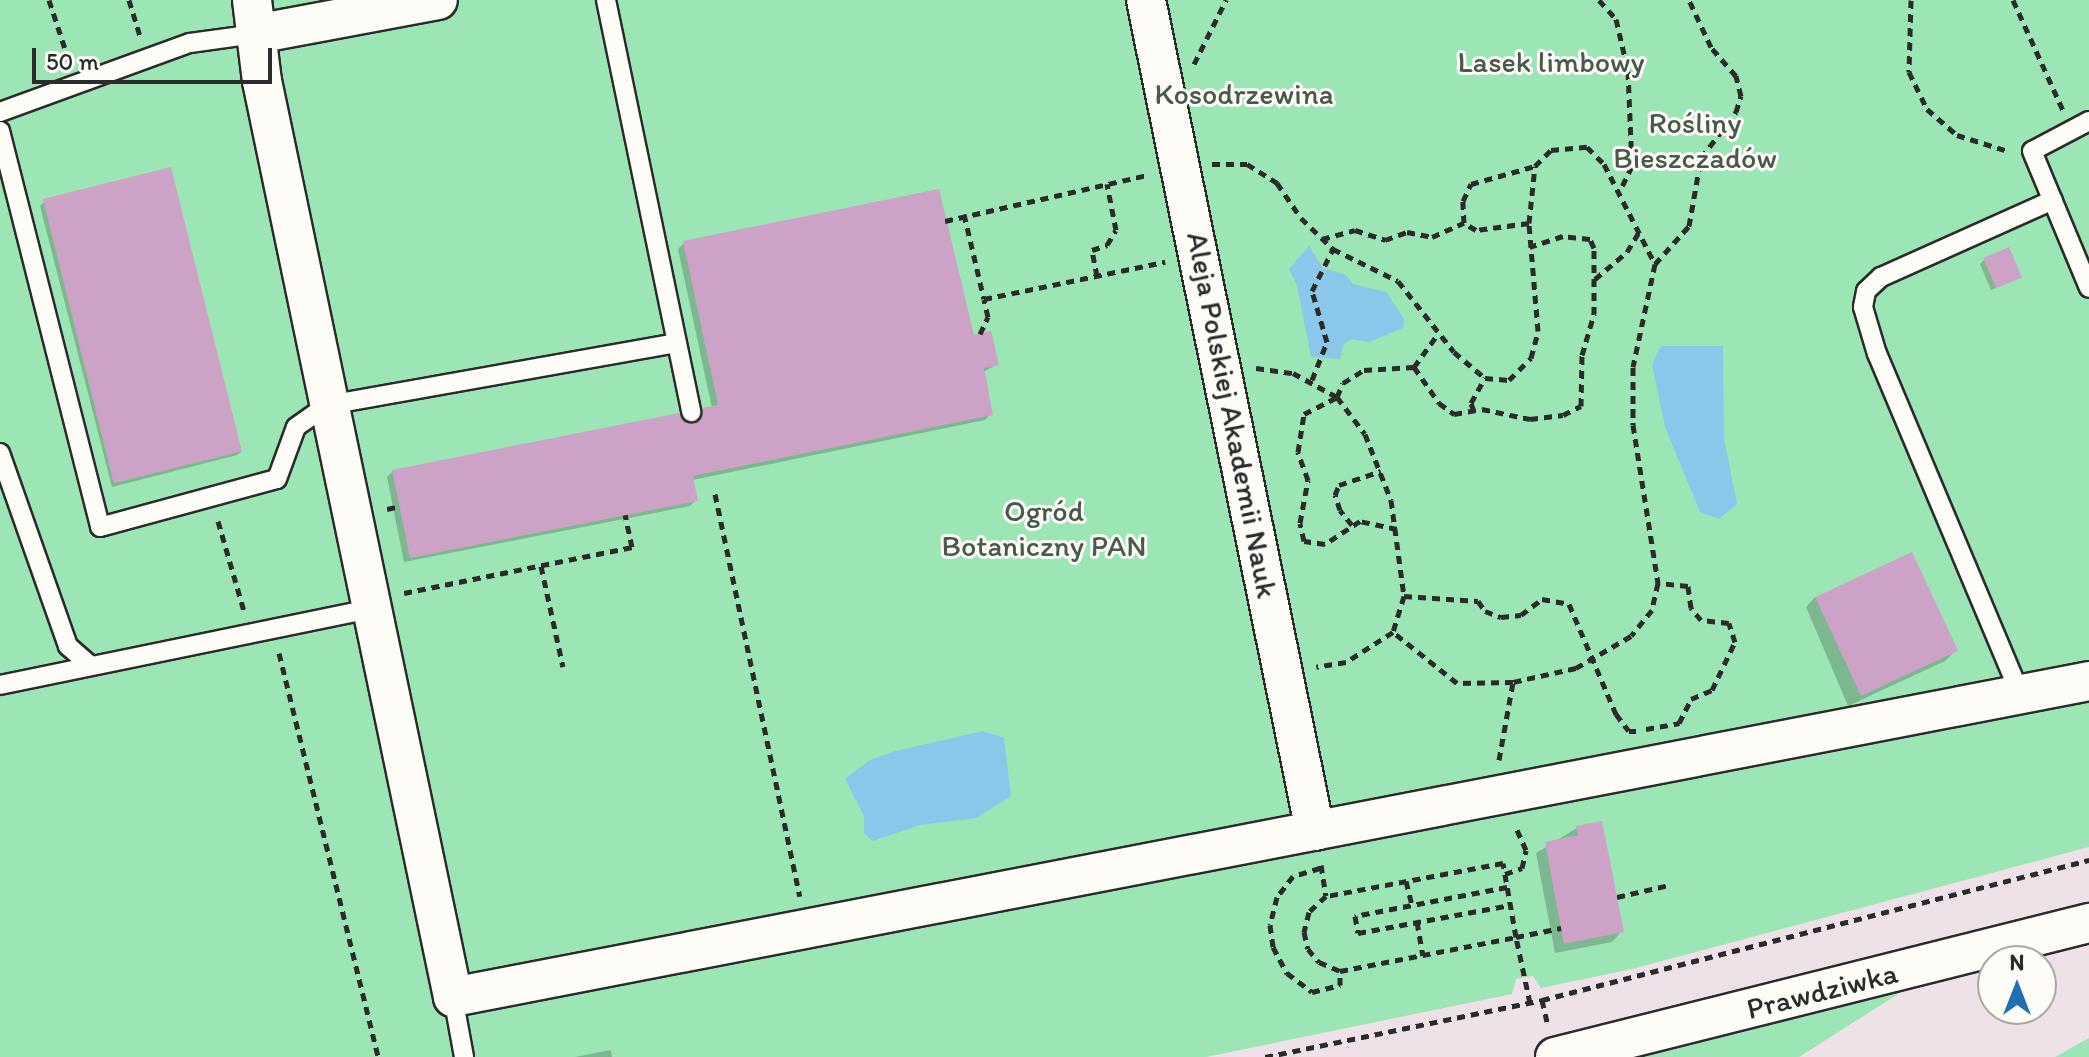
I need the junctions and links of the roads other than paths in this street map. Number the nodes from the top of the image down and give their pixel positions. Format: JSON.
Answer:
{"nodes":[{"id":1,"x":438,"y":0,"type":"edge"},
{"id":2,"x":606,"y":0,"type":"edge"},
{"id":3,"x":1146,"y":0,"type":"edge"},
{"id":4,"x":254,"y":17,"type":"edge"},
{"id":5,"x":0,"y":112,"type":"edge"},
{"id":6,"x":2081,"y":125,"type":"edge"},
{"id":7,"x":0,"y":131,"type":"edge"},
{"id":8,"x":2053,"y":200,"type":"junction"},
{"id":9,"x":2089,"y":288,"type":"edge"},
{"id":10,"x":676,"y":343,"type":"junction"},
{"id":11,"x":328,"y":405,"type":"junction"},
{"id":12,"x":691,"y":412,"type":"dead end"},
{"id":13,"x":0,"y":454,"type":"edge"},
{"id":14,"x":369,"y":604,"type":"junction"},
{"id":15,"x":91,"y":666,"type":"junction"},
{"id":16,"x":2089,"y":681,"type":"edge"},
{"id":17,"x":0,"y":685,"type":"edge"},
{"id":18,"x":2021,"y":696,"type":"junction"},
{"id":19,"x":1318,"y":849,"type":"junction"},
{"id":20,"x":2089,"y":923,"type":"edge"},
{"id":21,"x":453,"y":997,"type":"junction"},
{"id":22,"x":1553,"y":1046,"type":"edge"},
{"id":23,"x":464,"y":1057,"type":"edge"}],
"edges":[{"from":1,"to":4,"type":"street"},
{"from":2,"to":10,"type":"lane"},
{"from":3,"to":19,"type":"street","name":"Aleja Polskiej Akademii Nauk"},
{"from":4,"to":5,"type":"lane"},
{"from":4,"to":11,"type":"street"},
{"from":6,"to":8,"type":"lane"},
{"from":7,"to":11,"type":"lane"},
{"from":8,"to":9,"type":"lane"},
{"from":8,"to":18,"type":"lane"},
{"from":10,"to":11,"type":"lane"},
{"from":10,"to":12,"type":"lane"},
{"from":11,"to":14,"type":"street"},
{"from":13,"to":15,"type":"lane"},
{"from":14,"to":15,"type":"lane"},
{"from":14,"to":21,"type":"street"},
{"from":15,"to":17,"type":"lane"},
{"from":16,"to":18,"type":"street"},
{"from":18,"to":19,"type":"street"},
{"from":19,"to":21,"type":"street"},
{"from":20,"to":22,"type":"street","name":"Prawdziwka"},
{"from":21,"to":23,"type":"lane"}]}
